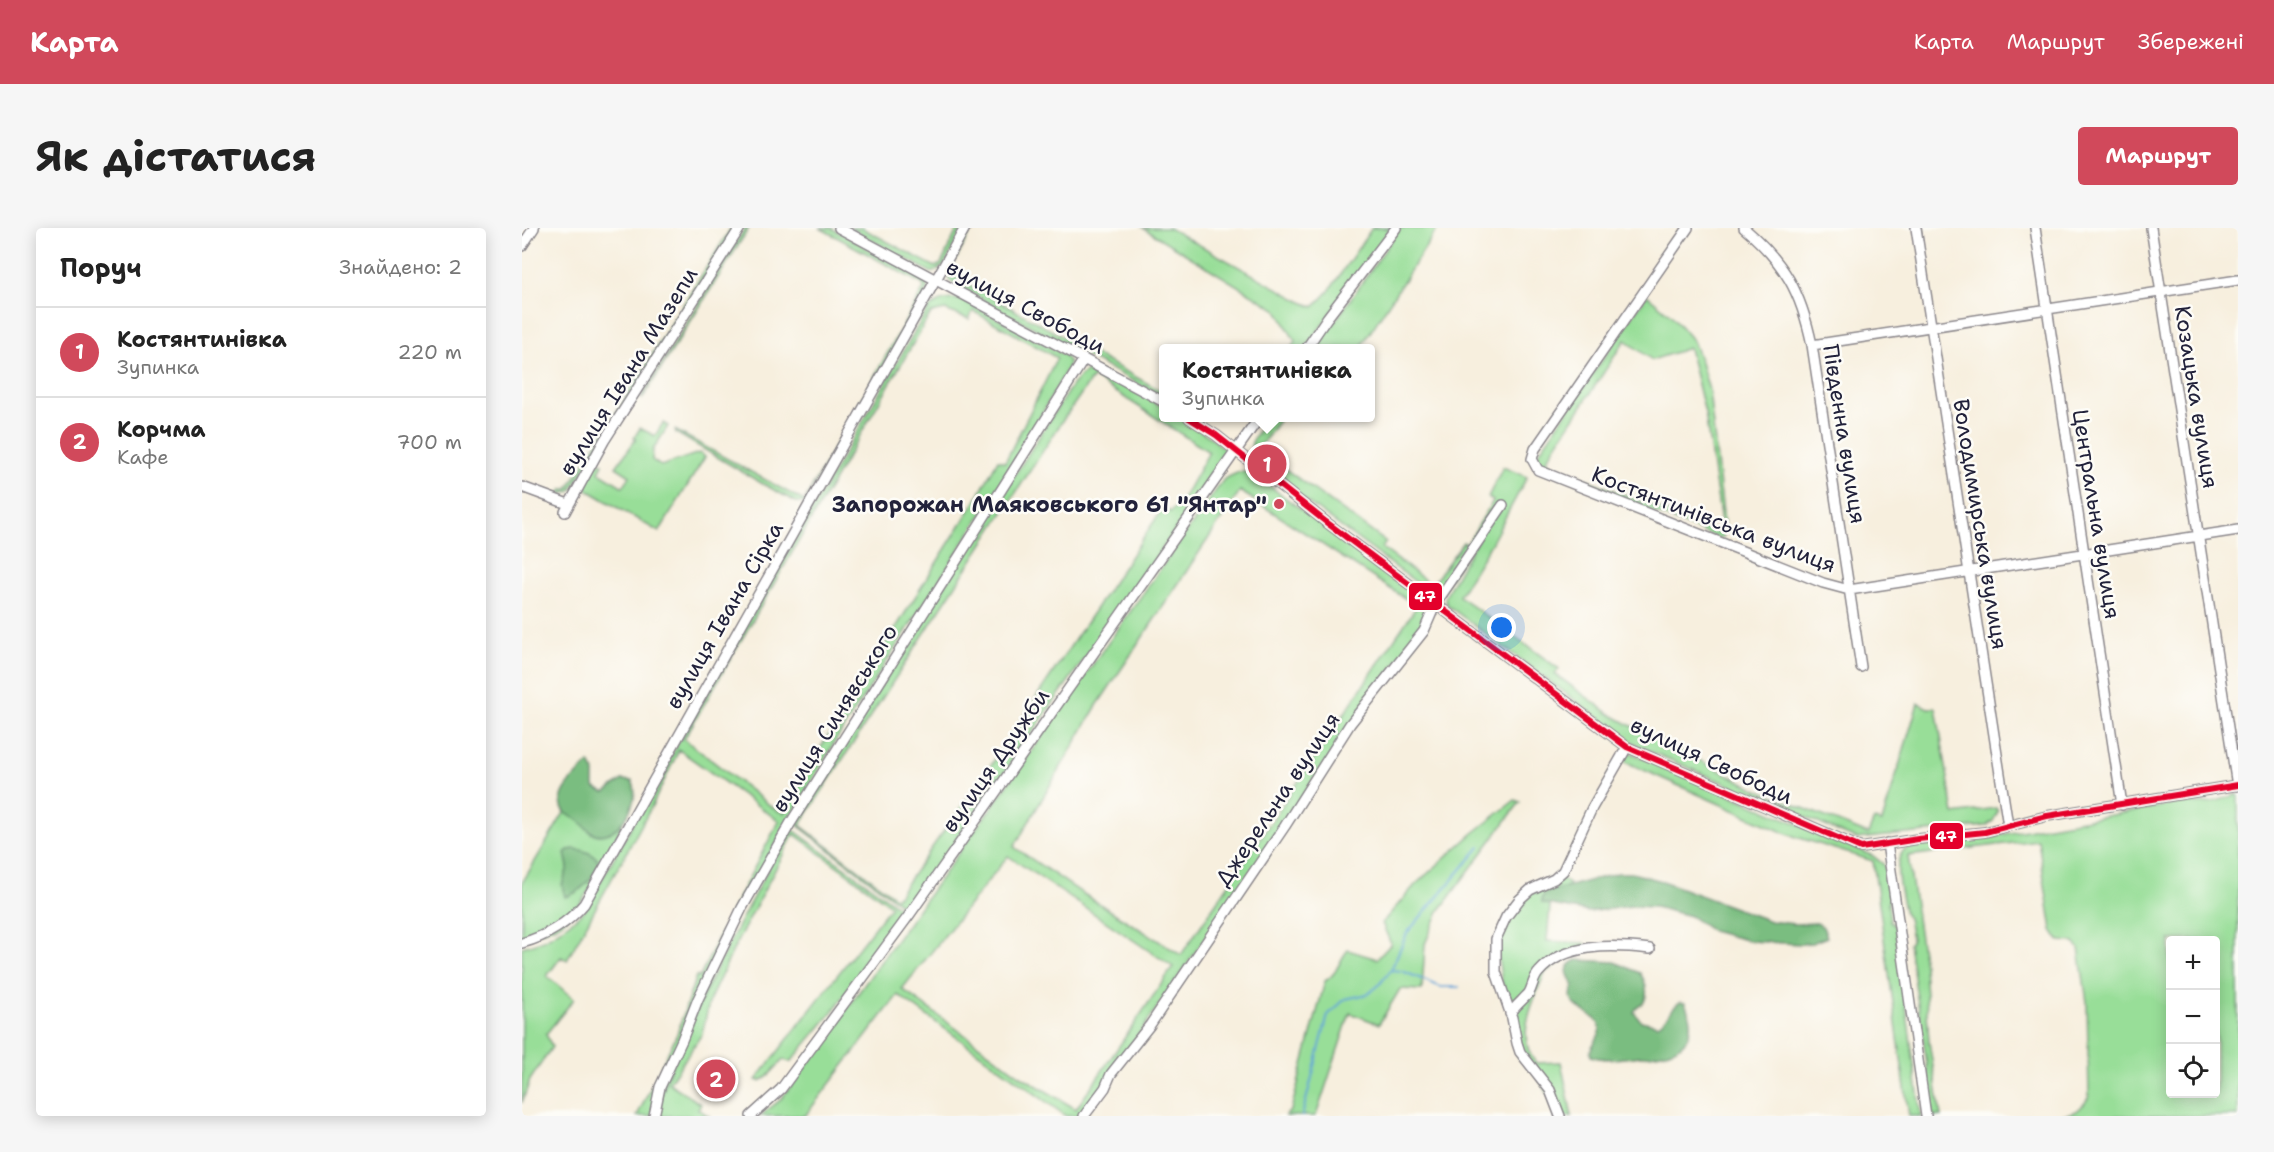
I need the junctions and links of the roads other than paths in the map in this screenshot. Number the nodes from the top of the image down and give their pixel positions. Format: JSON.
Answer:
{"nodes":[{"id":1,"x":534,"y":228,"type":"edge"},
{"id":2,"x":740,"y":228,"type":"edge"},
{"id":3,"x":839,"y":228,"type":"edge"},
{"id":4,"x":965,"y":228,"type":"edge"},
{"id":5,"x":1396,"y":228,"type":"edge"},
{"id":6,"x":1688,"y":228,"type":"edge"},
{"id":7,"x":1744,"y":228,"type":"edge"},
{"id":8,"x":1916,"y":228,"type":"edge"},
{"id":9,"x":2035,"y":228,"type":"edge"},
{"id":10,"x":2151,"y":228,"type":"edge"},
{"id":11,"x":522,"y":246,"type":"edge"},
{"id":12,"x":937,"y":280,"type":"junction"},
{"id":13,"x":2238,"y":280,"type":"edge"},
{"id":14,"x":2161,"y":291,"type":"junction"},
{"id":15,"x":2048,"y":309,"type":"junction"},
{"id":16,"x":1931,"y":326,"type":"junction"},
{"id":17,"x":1309,"y":344,"type":"edge"},
{"id":18,"x":1812,"y":345,"type":"junction"},
{"id":19,"x":1084,"y":359,"type":"junction"},
{"id":20,"x":1159,"y":399,"type":"edge"},
{"id":21,"x":1196,"y":422,"type":"edge"},
{"id":22,"x":1256,"y":422,"type":"edge"},
{"id":23,"x":1236,"y":451,"type":"junction"},
{"id":24,"x":522,"y":487,"type":"edge"},
{"id":25,"x":1503,"y":505,"type":"dead end"},
{"id":26,"x":2238,"y":530,"type":"edge"},
{"id":27,"x":2198,"y":537,"type":"junction"},
{"id":28,"x":2083,"y":554,"type":"junction"},
{"id":29,"x":1969,"y":572,"type":"junction"},
{"id":30,"x":1849,"y":590,"type":"junction"},
{"id":31,"x":1436,"y":603,"type":"junction"},
{"id":32,"x":1862,"y":667,"type":"dead end"},
{"id":33,"x":1627,"y":747,"type":"junction"},
{"id":34,"x":2238,"y":785,"type":"edge"},
{"id":35,"x":2122,"y":805,"type":"junction"},
{"id":36,"x":2008,"y":826,"type":"junction"},
{"id":37,"x":1887,"y":843,"type":"junction"},
{"id":38,"x":522,"y":943,"type":"edge"},
{"id":39,"x":1650,"y":949,"type":"dead end"},
{"id":40,"x":1510,"y":1014,"type":"junction"},
{"id":41,"x":654,"y":1116,"type":"edge"},
{"id":42,"x":751,"y":1116,"type":"edge"},
{"id":43,"x":1084,"y":1116,"type":"edge"},
{"id":44,"x":1560,"y":1116,"type":"edge"},
{"id":45,"x":1926,"y":1116,"type":"edge"}],
"edges":[{"from":1,"to":11,"type":"street"},
{"from":2,"to":24,"type":"street","name":"вулиця Івана Мазепи"},
{"from":3,"to":12,"type":"street","name":"вулиця Свободи"},
{"from":4,"to":12,"type":"street","name":"вулиця Івана Сірка"},
{"from":5,"to":17,"type":"street"},
{"from":6,"to":30,"type":"street","name":"Костянтинівська вулиця"},
{"from":7,"to":18,"type":"street","name":"Південна вулиця"},
{"from":8,"to":16,"type":"street","name":"Володимирська вулиця"},
{"from":9,"to":15,"type":"street","name":"Центральна вулиця"},
{"from":10,"to":14,"type":"street","name":"Козацька вулиця"},
{"from":12,"to":19,"type":"street","name":"вулиця Свободи"},
{"from":12,"to":38,"type":"street","name":"вулиця Івана Сірка"},
{"from":13,"to":14,"type":"street"},
{"from":14,"to":15,"type":"street"},
{"from":14,"to":27,"type":"street","name":"Козацька вулиця"},
{"from":15,"to":16,"type":"street"},
{"from":15,"to":28,"type":"street","name":"Центральна вулиця"},
{"from":16,"to":18,"type":"street"},
{"from":16,"to":29,"type":"street","name":"Володимирська вулиця"},
{"from":18,"to":30,"type":"street","name":"Південна вулиця"},
{"from":19,"to":20,"type":"street","name":"вулиця Свободи"},
{"from":19,"to":41,"type":"street","name":"вулиця Синявського"},
{"from":21,"to":23,"type":"street","name":"вулиця Свободи"},
{"from":22,"to":23,"type":"street","name":"вулиця Дружби"},
{"from":23,"to":31,"type":"street","name":"вулиця Свободи"},
{"from":23,"to":42,"type":"street","name":"вулиця Дружби"},
{"from":25,"to":31,"type":"street","name":"Джерельна вулиця"},
{"from":26,"to":27,"type":"street","name":"Костянтинівська вулиця"},
{"from":27,"to":28,"type":"street","name":"Костянтинівська вулиця"},
{"from":27,"to":34,"type":"street","name":"Козацька вулиця"},
{"from":28,"to":29,"type":"street","name":"Костянтинівська вулиця"},
{"from":28,"to":35,"type":"street","name":"Центральна вулиця"},
{"from":29,"to":30,"type":"street","name":"Костянтинівська вулиця"},
{"from":29,"to":36,"type":"street","name":"Володимирська вулиця"},
{"from":30,"to":32,"type":"street","name":"Південна вулиця"},
{"from":31,"to":33,"type":"street","name":"вулиця Свободи"},
{"from":31,"to":43,"type":"street","name":"Джерельна вулиця"},
{"from":33,"to":37,"type":"street","name":"вулиця Свободи"},
{"from":33,"to":40,"type":"street"},
{"from":34,"to":35,"type":"street","name":"вулиця Свободи"},
{"from":35,"to":36,"type":"street","name":"вулиця Свободи"},
{"from":36,"to":37,"type":"street","name":"вулиця Свободи"},
{"from":37,"to":45,"type":"street"},
{"from":39,"to":40,"type":"street"},
{"from":40,"to":44,"type":"street"}]}
